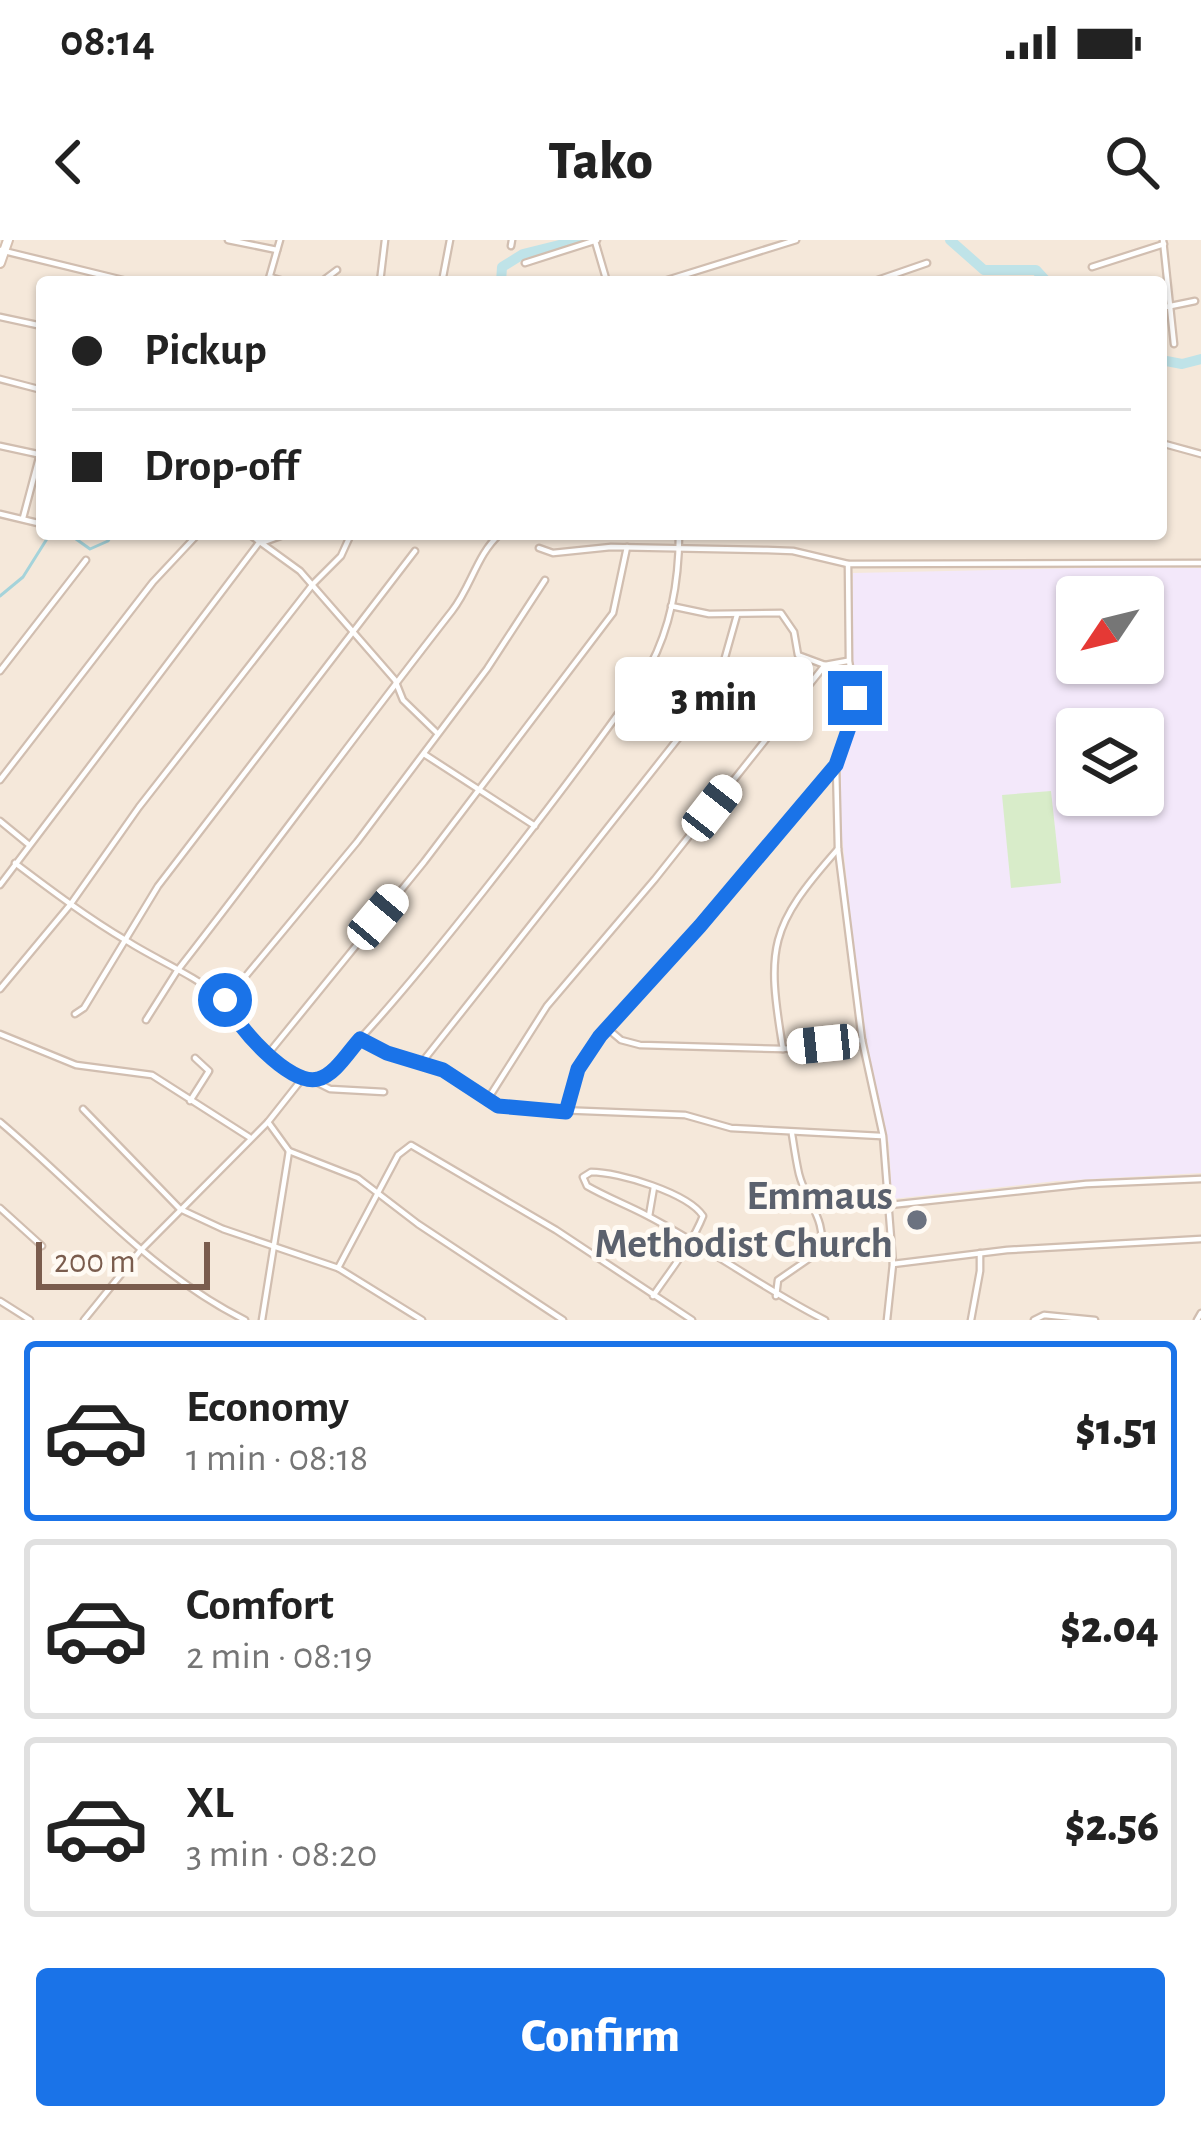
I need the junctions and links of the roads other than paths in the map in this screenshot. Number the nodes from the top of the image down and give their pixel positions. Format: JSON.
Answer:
{"nodes":[{"id":1,"x":8,"y":240,"type":"edge"},
{"id":2,"x":228,"y":240,"type":"edge"},
{"id":3,"x":280,"y":240,"type":"edge"},
{"id":4,"x":385,"y":240,"type":"edge"},
{"id":5,"x":450,"y":240,"type":"edge"},
{"id":6,"x":596,"y":240,"type":"edge"},
{"id":7,"x":796,"y":240,"type":"edge"},
{"id":8,"x":1164,"y":242,"type":"edge"},
{"id":9,"x":277,"y":250,"type":"junction"},
{"id":10,"x":2,"y":251,"type":"edge"},
{"id":11,"x":0,"y":263,"type":"edge"},
{"id":12,"x":525,"y":263,"type":"dead end"},
{"id":13,"x":927,"y":263,"type":"dead end"},
{"id":14,"x":1092,"y":267,"type":"dead end"},
{"id":15,"x":337,"y":270,"type":"dead end"},
{"id":16,"x":106,"y":276,"type":"edge"},
{"id":17,"x":270,"y":276,"type":"edge"},
{"id":18,"x":329,"y":276,"type":"edge"},
{"id":19,"x":381,"y":276,"type":"edge"},
{"id":20,"x":443,"y":276,"type":"edge"},
{"id":21,"x":605,"y":276,"type":"edge"},
{"id":22,"x":681,"y":276,"type":"edge"},
{"id":23,"x":889,"y":276,"type":"edge"},
{"id":24,"x":1195,"y":301,"type":"dead end"},
{"id":25,"x":1170,"y":306,"type":"junction"},
{"id":26,"x":1167,"y":307,"type":"edge"},
{"id":27,"x":0,"y":317,"type":"edge"},
{"id":28,"x":36,"y":325,"type":"edge"},
{"id":29,"x":1174,"y":344,"type":"dead end"},
{"id":30,"x":0,"y":380,"type":"edge"},
{"id":31,"x":36,"y":389,"type":"edge"},
{"id":32,"x":1167,"y":445,"type":"edge"},
{"id":33,"x":0,"y":446,"type":"edge"},
{"id":34,"x":36,"y":453,"type":"edge"},
{"id":35,"x":1201,"y":454,"type":"edge"},
{"id":36,"x":36,"y":472,"type":"edge"},
{"id":37,"x":0,"y":514,"type":"edge"},
{"id":38,"x":23,"y":518,"type":"junction"},
{"id":39,"x":36,"y":522,"type":"edge"},
{"id":40,"x":192,"y":540,"type":"edge"},
{"id":41,"x":266,"y":540,"type":"edge"},
{"id":42,"x":348,"y":540,"type":"edge"},
{"id":43,"x":495,"y":540,"type":"edge"},
{"id":44,"x":679,"y":540,"type":"edge"},
{"id":45,"x":263,"y":541,"type":"junction"},
{"id":46,"x":627,"y":547,"type":"junction"},
{"id":47,"x":679,"y":547,"type":"junction"},
{"id":48,"x":539,"y":548,"type":"dead end"},
{"id":49,"x":415,"y":551,"type":"dead end"},
{"id":50,"x":86,"y":560,"type":"dead end"},
{"id":51,"x":1201,"y":563,"type":"edge"},
{"id":52,"x":848,"y":564,"type":"junction"},
{"id":53,"x":545,"y":580,"type":"dead end"},
{"id":54,"x":313,"y":584,"type":"junction"},
{"id":55,"x":671,"y":606,"type":"junction"},
{"id":56,"x":736,"y":615,"type":"junction"},
{"id":57,"x":356,"y":631,"type":"junction"},
{"id":58,"x":849,"y":661,"type":"junction"},
{"id":59,"x":825,"y":665,"type":"junction"},
{"id":60,"x":0,"y":671,"type":"edge"},
{"id":61,"x":395,"y":680,"type":"junction"},
{"id":62,"x":438,"y":733,"type":"junction"},
{"id":63,"x":422,"y":753,"type":"junction"},
{"id":64,"x":836,"y":765,"type":"junction"},
{"id":65,"x":0,"y":779,"type":"edge"},
{"id":66,"x":479,"y":791,"type":"junction"},
{"id":67,"x":0,"y":821,"type":"edge"},
{"id":68,"x":535,"y":826,"type":"junction"},
{"id":69,"x":29,"y":844,"type":"junction"},
{"id":70,"x":838,"y":849,"type":"junction"},
{"id":71,"x":16,"y":863,"type":"junction"},
{"id":72,"x":0,"y":885,"type":"edge"},
{"id":73,"x":70,"y":905,"type":"junction"},
{"id":74,"x":124,"y":940,"type":"junction"},
{"id":75,"x":177,"y":971,"type":"junction"},
{"id":76,"x":0,"y":989,"type":"edge"},
{"id":77,"x":225,"y":1000,"type":"junction"},
{"id":78,"x":75,"y":1014,"type":"dead end"},
{"id":79,"x":146,"y":1020,"type":"dead end"},
{"id":80,"x":607,"y":1029,"type":"junction"},
{"id":81,"x":0,"y":1034,"type":"edge"},
{"id":82,"x":360,"y":1039,"type":"junction"},
{"id":83,"x":862,"y":1040,"type":"junction"},
{"id":84,"x":783,"y":1048,"type":"junction"},
{"id":85,"x":268,"y":1054,"type":"junction"},
{"id":86,"x":196,"y":1058,"type":"dead end"},
{"id":87,"x":423,"y":1061,"type":"junction"},
{"id":88,"x":302,"y":1079,"type":"junction"},
{"id":89,"x":314,"y":1081,"type":"junction"},
{"id":90,"x":384,"y":1093,"type":"dead end"},
{"id":91,"x":488,"y":1099,"type":"junction"},
{"id":92,"x":190,"y":1101,"type":"junction"},
{"id":93,"x":83,"y":1109,"type":"dead end"},
{"id":94,"x":566,"y":1112,"type":"junction"},
{"id":95,"x":0,"y":1122,"type":"edge"},
{"id":96,"x":268,"y":1122,"type":"junction"},
{"id":97,"x":792,"y":1134,"type":"junction"},
{"id":98,"x":883,"y":1136,"type":"junction"},
{"id":99,"x":249,"y":1138,"type":"junction"},
{"id":100,"x":289,"y":1151,"type":"junction"},
{"id":101,"x":1201,"y":1179,"type":"edge"},
{"id":102,"x":654,"y":1187,"type":"junction"},
{"id":103,"x":380,"y":1196,"type":"junction"},
{"id":104,"x":888,"y":1205,"type":"junction"},
{"id":105,"x":0,"y":1208,"type":"edge"},
{"id":106,"x":180,"y":1209,"type":"junction"},
{"id":107,"x":649,"y":1216,"type":"junction"},
{"id":108,"x":1201,"y":1239,"type":"edge"},
{"id":109,"x":688,"y":1241,"type":"junction"},
{"id":110,"x":42,"y":1246,"type":"dead end"},
{"id":111,"x":273,"y":1246,"type":"junction"},
{"id":112,"x":140,"y":1251,"type":"junction"},
{"id":113,"x":980,"y":1253,"type":"junction"},
{"id":114,"x":893,"y":1264,"type":"junction"},
{"id":115,"x":338,"y":1268,"type":"junction"},
{"id":116,"x":653,"y":1296,"type":"junction"},
{"id":117,"x":776,"y":1296,"type":"junction"},
{"id":118,"x":0,"y":1301,"type":"edge"},
{"id":119,"x":30,"y":1320,"type":"edge"},
{"id":120,"x":84,"y":1320,"type":"edge"},
{"id":121,"x":245,"y":1320,"type":"edge"},
{"id":122,"x":262,"y":1320,"type":"edge"},
{"id":123,"x":422,"y":1320,"type":"edge"},
{"id":124,"x":562,"y":1320,"type":"edge"},
{"id":125,"x":692,"y":1320,"type":"edge"},
{"id":126,"x":825,"y":1320,"type":"edge"},
{"id":127,"x":886,"y":1320,"type":"edge"},
{"id":128,"x":970,"y":1320,"type":"edge"},
{"id":129,"x":1034,"y":1320,"type":"edge"},
{"id":130,"x":1091,"y":1320,"type":"edge"}],
"edges":[{"from":1,"to":10,"type":"main road"},
{"from":2,"to":9,"type":"street"},
{"from":3,"to":9,"type":"street"},
{"from":4,"to":19,"type":"street"},
{"from":5,"to":20,"type":"street"},
{"from":6,"to":12,"type":"street"},
{"from":6,"to":21,"type":"street"},
{"from":7,"to":22,"type":"street"},
{"from":8,"to":14,"type":"street"},
{"from":8,"to":25,"type":"street"},
{"from":9,"to":17,"type":"street"},
{"from":10,"to":11,"type":"main road"},
{"from":10,"to":16,"type":"street"},
{"from":13,"to":23,"type":"street"},
{"from":15,"to":18,"type":"street"},
{"from":24,"to":25,"type":"street"},
{"from":25,"to":26,"type":"street"},
{"from":25,"to":29,"type":"street"},
{"from":27,"to":28,"type":"street"},
{"from":30,"to":31,"type":"street"},
{"from":32,"to":35,"type":"street"},
{"from":33,"to":34,"type":"street"},
{"from":36,"to":38,"type":"street"},
{"from":37,"to":38,"type":"street"},
{"from":38,"to":39,"type":"street"},
{"from":40,"to":65,"type":"street"},
{"from":41,"to":45,"type":"street"},
{"from":42,"to":54,"type":"street"},
{"from":43,"to":61,"type":"street"},
{"from":44,"to":47,"type":"street"},
{"from":45,"to":54,"type":"street"},
{"from":45,"to":69,"type":"street"},
{"from":46,"to":47,"type":"street"},
{"from":46,"to":48,"type":"street"},
{"from":46,"to":66,"type":"street"},
{"from":47,"to":52,"type":"street"},
{"from":47,"to":55,"type":"street"},
{"from":49,"to":57,"type":"street"},
{"from":50,"to":60,"type":"street"},
{"from":51,"to":52,"type":"street"},
{"from":52,"to":58,"type":"street"},
{"from":53,"to":62,"type":"street"},
{"from":54,"to":57,"type":"street"},
{"from":54,"to":73,"type":"street"},
{"from":55,"to":56,"type":"street"},
{"from":55,"to":68,"type":"street"},
{"from":56,"to":59,"type":"street"},
{"from":56,"to":87,"type":"street"},
{"from":57,"to":61,"type":"street"},
{"from":57,"to":74,"type":"street"},
{"from":58,"to":59,"type":"street"},
{"from":58,"to":64,"type":"street"},
{"from":59,"to":91,"type":"street"},
{"from":61,"to":62,"type":"street"},
{"from":61,"to":75,"type":"street"},
{"from":62,"to":63,"type":"street"},
{"from":63,"to":66,"type":"street"},
{"from":63,"to":77,"type":"street"},
{"from":64,"to":70,"type":"street"},
{"from":64,"to":80,"type":"street"},
{"from":66,"to":68,"type":"street"},
{"from":66,"to":85,"type":"street"},
{"from":67,"to":69,"type":"street"},
{"from":68,"to":82,"type":"street"},
{"from":69,"to":71,"type":"street"},
{"from":70,"to":83,"type":"street"},
{"from":70,"to":84,"type":"street"},
{"from":71,"to":72,"type":"street"},
{"from":71,"to":73,"type":"street"},
{"from":73,"to":74,"type":"street"},
{"from":73,"to":76,"type":"street"},
{"from":74,"to":75,"type":"street"},
{"from":74,"to":78,"type":"street"},
{"from":75,"to":77,"type":"street"},
{"from":75,"to":79,"type":"street"},
{"from":77,"to":85,"type":"street"},
{"from":80,"to":84,"type":"street"},
{"from":80,"to":94,"type":"street"},
{"from":81,"to":92,"type":"street"},
{"from":82,"to":87,"type":"street"},
{"from":82,"to":89,"type":"street"},
{"from":83,"to":84,"type":"street"},
{"from":83,"to":98,"type":"street"},
{"from":85,"to":88,"type":"street"},
{"from":86,"to":92,"type":"street"},
{"from":87,"to":91,"type":"street"},
{"from":88,"to":89,"type":"street"},
{"from":88,"to":96,"type":"street"},
{"from":89,"to":90,"type":"street"},
{"from":91,"to":94,"type":"street"},
{"from":92,"to":99,"type":"street"},
{"from":93,"to":106,"type":"street"},
{"from":94,"to":97,"type":"street"},
{"from":95,"to":112,"type":"street"},
{"from":96,"to":99,"type":"street"},
{"from":96,"to":100,"type":"street"},
{"from":97,"to":98,"type":"street"},
{"from":97,"to":117,"type":"street"},
{"from":98,"to":104,"type":"street"},
{"from":99,"to":106,"type":"street"},
{"from":100,"to":103,"type":"street"},
{"from":100,"to":111,"type":"street"},
{"from":101,"to":104,"type":"street"},
{"from":102,"to":107,"type":"street"},
{"from":102,"to":107,"type":"street"},
{"from":102,"to":109,"type":"street"},
{"from":103,"to":115,"type":"street"},
{"from":103,"to":116,"type":"street"},
{"from":103,"to":124,"type":"street"},
{"from":104,"to":114,"type":"street"},
{"from":105,"to":110,"type":"street"},
{"from":106,"to":111,"type":"street"},
{"from":106,"to":112,"type":"street"},
{"from":107,"to":109,"type":"street"},
{"from":108,"to":113,"type":"street"},
{"from":109,"to":116,"type":"street"},
{"from":109,"to":117,"type":"street"},
{"from":111,"to":115,"type":"street"},
{"from":111,"to":122,"type":"street"},
{"from":112,"to":120,"type":"street"},
{"from":112,"to":121,"type":"street"},
{"from":113,"to":114,"type":"street"},
{"from":113,"to":128,"type":"street"},
{"from":114,"to":127,"type":"street"},
{"from":115,"to":123,"type":"street"},
{"from":116,"to":125,"type":"street"},
{"from":117,"to":126,"type":"street"},
{"from":118,"to":119,"type":"street"},
{"from":129,"to":130,"type":"street"}]}
